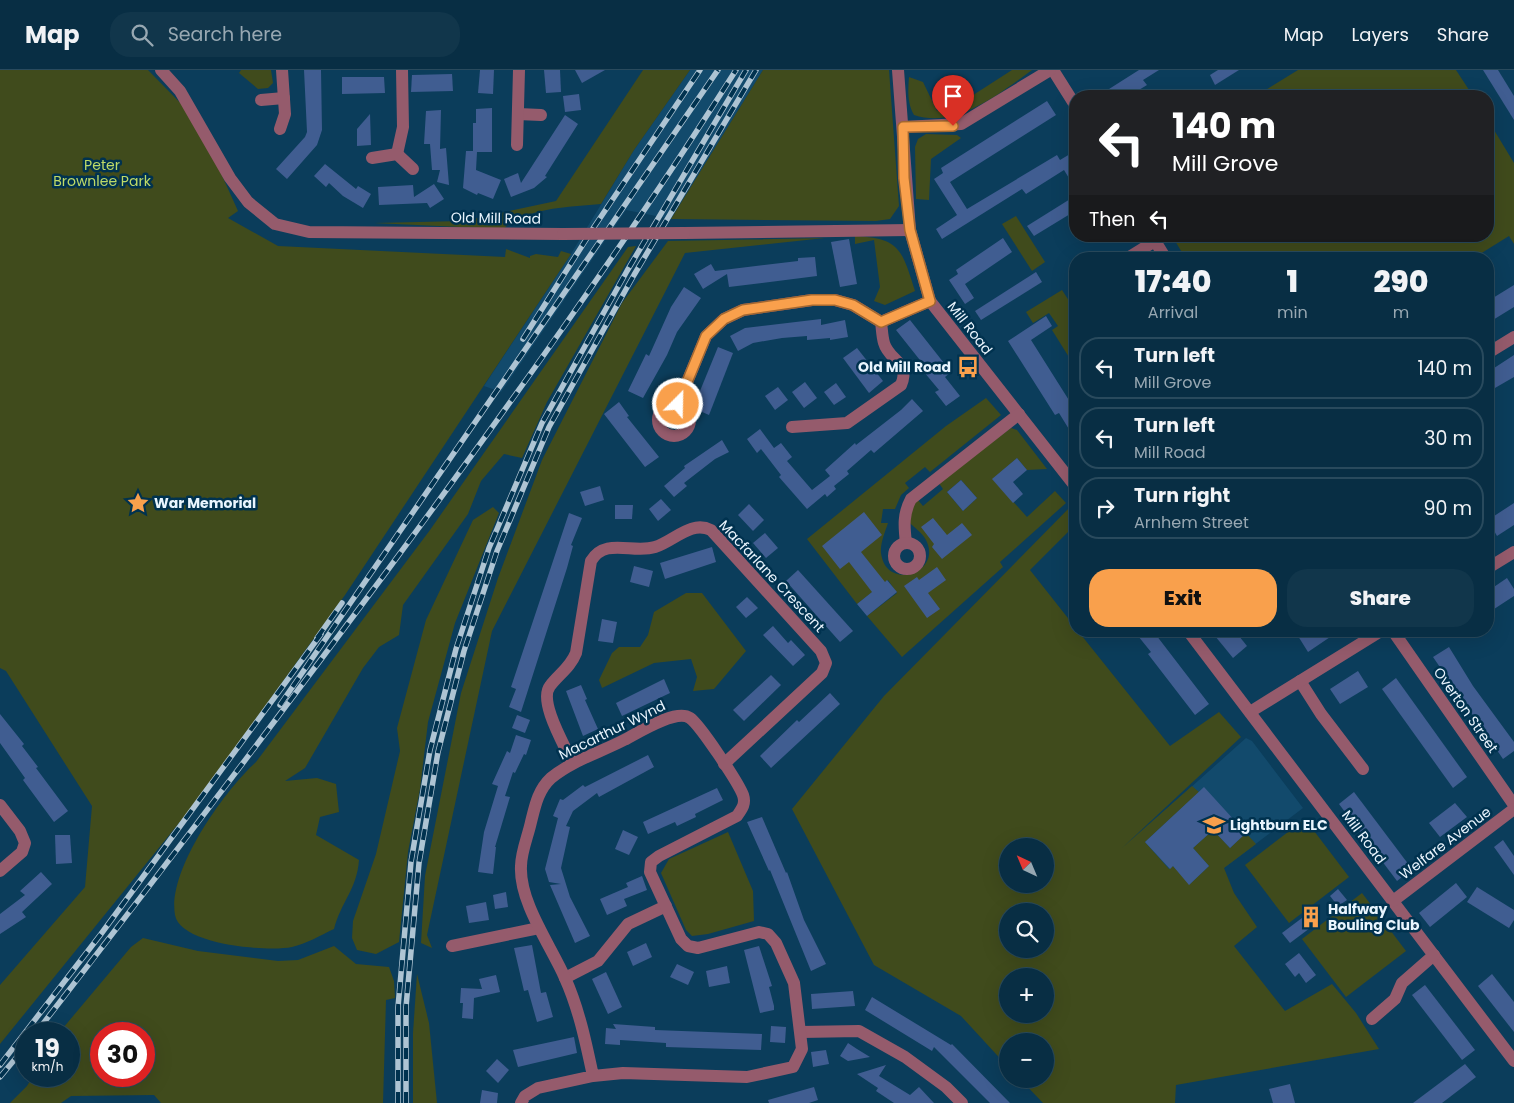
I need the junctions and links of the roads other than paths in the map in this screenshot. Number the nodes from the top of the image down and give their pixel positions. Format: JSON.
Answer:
{"nodes":[{"id":1,"x":161,"y":70,"type":"edge"},
{"id":2,"x":282,"y":70,"type":"edge"},
{"id":3,"x":402,"y":70,"type":"edge"},
{"id":4,"x":519,"y":70,"type":"edge"},
{"id":5,"x":898,"y":70,"type":"edge"},
{"id":6,"x":1052,"y":70,"type":"edge"},
{"id":7,"x":1069,"y":96,"type":"edge"},
{"id":8,"x":284,"y":98,"type":"junction"},
{"id":9,"x":261,"y":100,"type":"dead end"},
{"id":10,"x":518,"y":114,"type":"junction"},
{"id":11,"x":541,"y":115,"type":"dead end"},
{"id":12,"x":903,"y":127,"type":"junction"},
{"id":13,"x":280,"y":129,"type":"dead end"},
{"id":14,"x":517,"y":145,"type":"dead end"},
{"id":15,"x":397,"y":154,"type":"junction"},
{"id":16,"x":372,"y":158,"type":"dead end"},
{"id":17,"x":413,"y":168,"type":"dead end"},
{"id":18,"x":910,"y":230,"type":"junction"},
{"id":19,"x":1153,"y":242,"type":"edge"},
{"id":20,"x":1137,"y":252,"type":"edge"},
{"id":21,"x":930,"y":301,"type":"junction"},
{"id":22,"x":881,"y":322,"type":"junction"},
{"id":23,"x":1514,"y":337,"type":"edge"},
{"id":24,"x":1494,"y":349,"type":"edge"},
{"id":25,"x":678,"y":404,"type":"dead end"},
{"id":26,"x":1019,"y":414,"type":"junction"},
{"id":27,"x":792,"y":427,"type":"dead end"},
{"id":28,"x":1069,"y":478,"type":"edge"},
{"id":29,"x":906,"y":543,"type":"dead end"},
{"id":30,"x":1514,"y":552,"type":"edge"},
{"id":31,"x":1494,"y":564,"type":"edge"},
{"id":32,"x":1193,"y":637,"type":"edge"},
{"id":33,"x":1371,"y":637,"type":"edge"},
{"id":34,"x":1397,"y":637,"type":"edge"},
{"id":35,"x":1300,"y":681,"type":"junction"},
{"id":36,"x":1250,"y":712,"type":"junction"},
{"id":37,"x":572,"y":762,"type":"junction"},
{"id":38,"x":724,"y":764,"type":"junction"},
{"id":39,"x":1363,"y":769,"type":"dead end"},
{"id":40,"x":0,"y":805,"type":"edge"},
{"id":41,"x":1514,"y":805,"type":"edge"},
{"id":42,"x":1514,"y":809,"type":"edge"},
{"id":43,"x":0,"y":871,"type":"edge"},
{"id":44,"x":1393,"y":900,"type":"junction"},
{"id":45,"x":666,"y":906,"type":"junction"},
{"id":46,"x":539,"y":928,"type":"junction"},
{"id":47,"x":452,"y":946,"type":"dead end"},
{"id":48,"x":1434,"y":954,"type":"junction"},
{"id":49,"x":565,"y":978,"type":"junction"},
{"id":50,"x":1372,"y":1019,"type":"dead end"},
{"id":51,"x":801,"y":1032,"type":"junction"},
{"id":52,"x":1514,"y":1061,"type":"edge"},
{"id":53,"x":593,"y":1076,"type":"junction"},
{"id":54,"x":521,"y":1103,"type":"edge"},
{"id":55,"x":962,"y":1103,"type":"edge"}],
"edges":[{"from":1,"to":18,"type":"street","name":"Old Mill Road","bridge":true},
{"from":2,"to":8,"type":"street"},
{"from":3,"to":15,"type":"street"},
{"from":4,"to":10,"type":"street"},
{"from":5,"to":12,"type":"street","name":"Mill Road"},
{"from":6,"to":7,"type":"street"},
{"from":6,"to":12,"type":"street"},
{"from":8,"to":9,"type":"street"},
{"from":8,"to":13,"type":"street"},
{"from":10,"to":11,"type":"street"},
{"from":10,"to":14,"type":"street"},
{"from":12,"to":18,"type":"street","name":"Mill Road"},
{"from":15,"to":16,"type":"street"},
{"from":15,"to":17,"type":"street"},
{"from":18,"to":21,"type":"street","name":"Mill Road"},
{"from":19,"to":20,"type":"street"},
{"from":21,"to":22,"type":"street"},
{"from":21,"to":26,"type":"street","name":"Mill Road"},
{"from":22,"to":25,"type":"street"},
{"from":22,"to":27,"type":"street"},
{"from":23,"to":24,"type":"street"},
{"from":26,"to":28,"type":"street","name":"Mill Road"},
{"from":26,"to":29,"type":"street"},
{"from":30,"to":31,"type":"street"},
{"from":32,"to":36,"type":"street","name":"Mill Road"},
{"from":33,"to":35,"type":"street"},
{"from":34,"to":41,"type":"street","name":"Overton Street"},
{"from":35,"to":36,"type":"street"},
{"from":35,"to":39,"type":"street"},
{"from":36,"to":44,"type":"street","name":"Mill Road"},
{"from":37,"to":38,"type":"street","name":"Macarthur Wynd"},
{"from":37,"to":38,"type":"street","name":"Macfarlane Crescent"},
{"from":37,"to":46,"type":"street","name":"Macarthur Wynd"},
{"from":38,"to":45,"type":"street","name":"Macarthur Wynd"},
{"from":40,"to":43,"type":"street"},
{"from":42,"to":44,"type":"street","name":"Welfare Avenue"},
{"from":44,"to":48,"type":"street","name":"Mill Road"},
{"from":45,"to":49,"type":"street"},
{"from":45,"to":51,"type":"street","name":"Macarthur Wynd"},
{"from":46,"to":47,"type":"street"},
{"from":46,"to":49,"type":"street","name":"Macarthur Wynd"},
{"from":48,"to":50,"type":"street"},
{"from":48,"to":52,"type":"street","name":"Mill Road"},
{"from":49,"to":53,"type":"street","name":"Macarthur Wynd"},
{"from":51,"to":53,"type":"street","name":"Macarthur Wynd"},
{"from":51,"to":55,"type":"street"},
{"from":53,"to":54,"type":"street","name":"Macarthur Wynd"}]}
